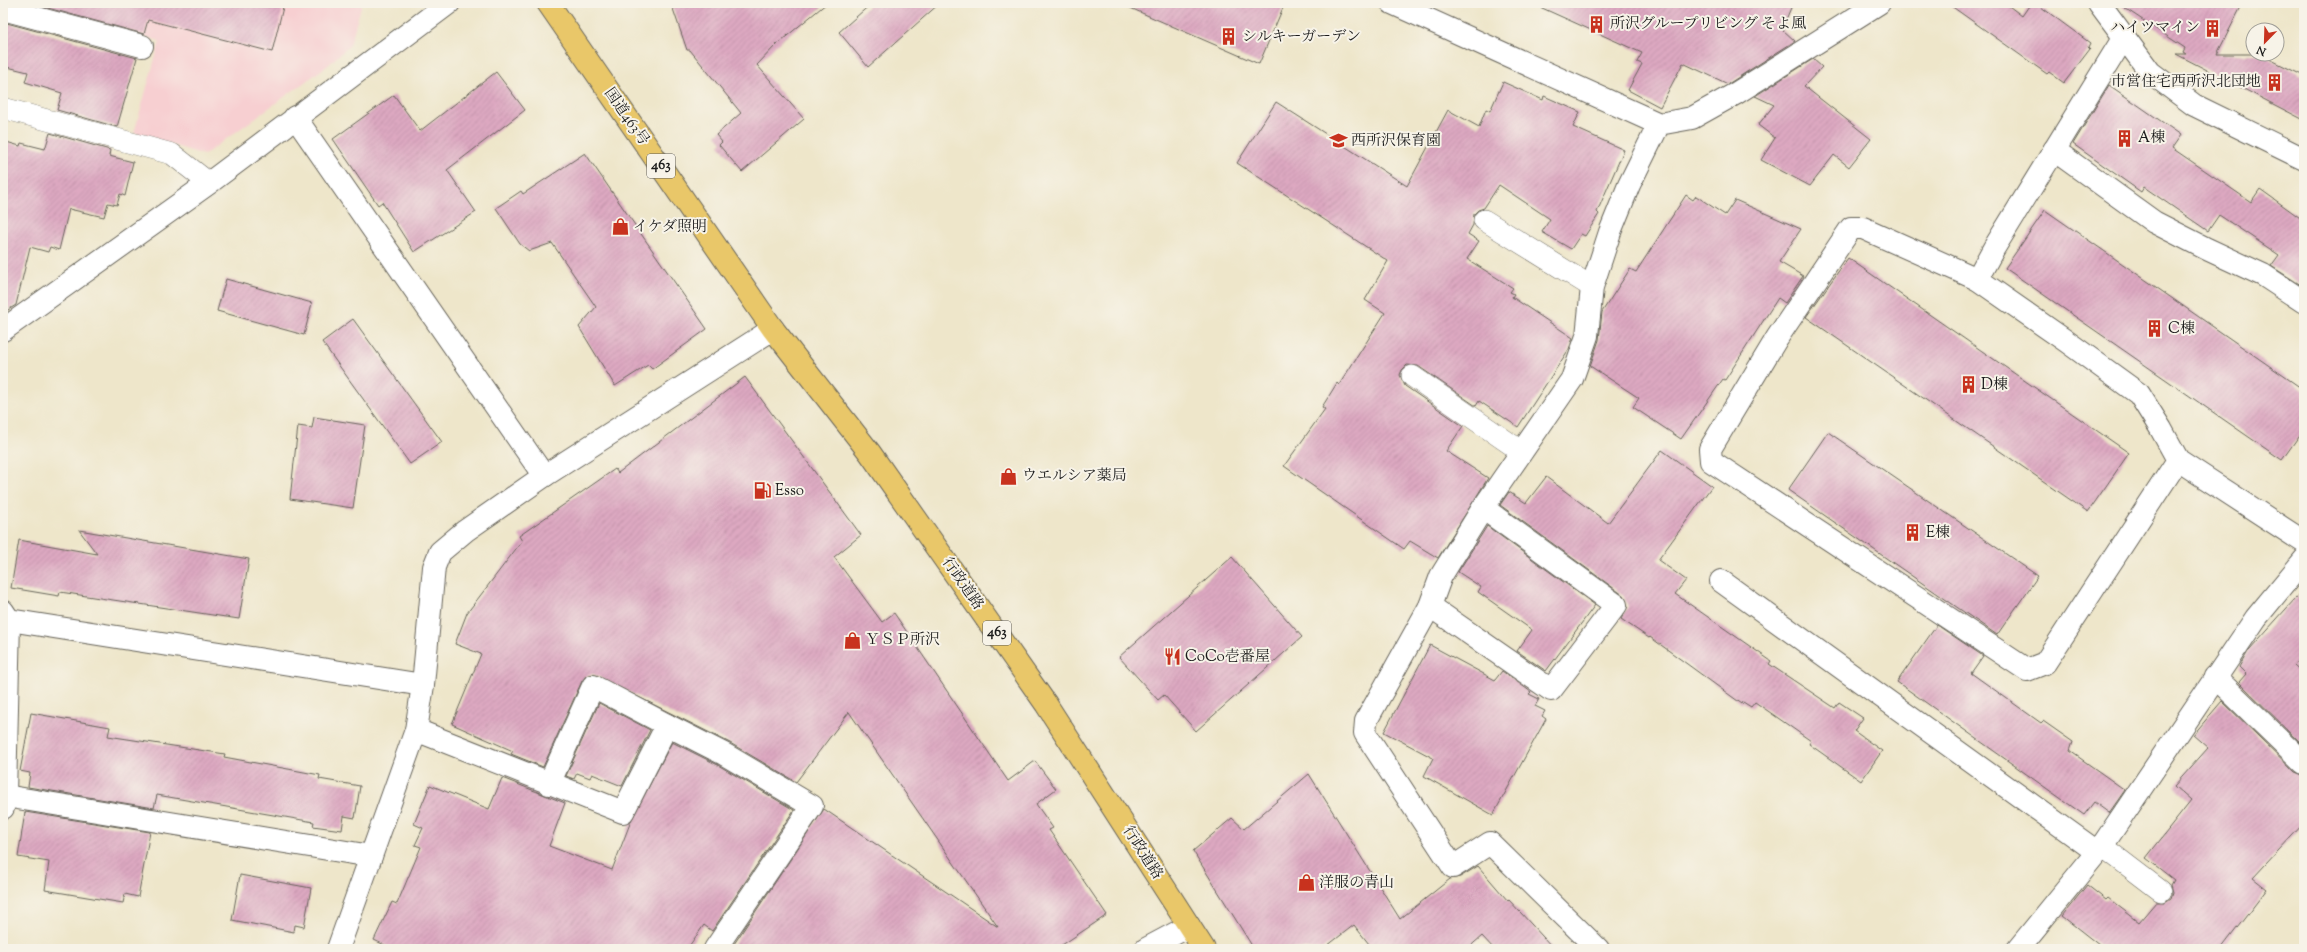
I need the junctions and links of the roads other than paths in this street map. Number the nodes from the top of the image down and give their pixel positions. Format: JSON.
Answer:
{"nodes":[{"id":1,"x":449,"y":3,"type":"edge"},
{"id":2,"x":548,"y":3,"type":"edge"},
{"id":3,"x":1392,"y":3,"type":"edge"},
{"id":4,"x":1879,"y":3,"type":"edge"},
{"id":5,"x":2099,"y":3,"type":"edge"},
{"id":6,"x":3,"y":9,"type":"edge"},
{"id":7,"x":2124,"y":36,"type":"junction"},
{"id":8,"x":142,"y":46,"type":"dead end"},
{"id":9,"x":3,"y":108,"type":"edge"},
{"id":10,"x":295,"y":117,"type":"junction"},
{"id":11,"x":1659,"y":124,"type":"junction"},
{"id":12,"x":2054,"y":150,"type":"junction"},
{"id":13,"x":2304,"y":159,"type":"edge"},
{"id":14,"x":209,"y":183,"type":"junction"},
{"id":15,"x":1484,"y":220,"type":"dead end"},
{"id":16,"x":1978,"y":279,"type":"junction"},
{"id":17,"x":1592,"y":287,"type":"junction"},
{"id":18,"x":2304,"y":302,"type":"edge"},
{"id":19,"x":773,"y":329,"type":"junction"},
{"id":20,"x":3,"y":330,"type":"edge"},
{"id":21,"x":1412,"y":376,"type":"dead end"},
{"id":22,"x":1522,"y":452,"type":"junction"},
{"id":23,"x":2178,"y":460,"type":"junction"},
{"id":24,"x":544,"y":476,"type":"junction"},
{"id":25,"x":1483,"y":508,"type":"junction"},
{"id":26,"x":2304,"y":542,"type":"edge"},
{"id":27,"x":2304,"y":560,"type":"edge"},
{"id":28,"x":1721,"y":581,"type":"dead end"},
{"id":29,"x":1430,"y":606,"type":"junction"},
{"id":30,"x":6,"y":616,"type":"edge"},
{"id":31,"x":2215,"y":677,"type":"junction"},
{"id":32,"x":423,"y":685,"type":"junction"},
{"id":33,"x":667,"y":725,"type":"junction"},
{"id":34,"x":416,"y":730,"type":"junction"},
{"id":35,"x":2304,"y":763,"type":"edge"},
{"id":36,"x":549,"y":784,"type":"junction"},
{"id":37,"x":4,"y":802,"type":"edge"},
{"id":38,"x":2100,"y":849,"type":"junction"},
{"id":39,"x":371,"y":856,"type":"junction"},
{"id":40,"x":2161,"y":891,"type":"dead end"},
{"id":41,"x":1189,"y":926,"type":"junction"},
{"id":42,"x":339,"y":949,"type":"edge"},
{"id":43,"x":715,"y":949,"type":"edge"},
{"id":44,"x":1146,"y":949,"type":"edge"},
{"id":45,"x":1204,"y":949,"type":"edge"},
{"id":46,"x":1598,"y":949,"type":"edge"},
{"id":47,"x":2018,"y":949,"type":"edge"}],
"edges":[{"from":1,"to":10,"type":"street"},
{"from":2,"to":19,"type":"highway","name":"国道463号","number":"463"},
{"from":3,"to":11,"type":"street"},
{"from":4,"to":11,"type":"street"},
{"from":5,"to":7,"type":"street"},
{"from":6,"to":8,"type":"street"},
{"from":7,"to":12,"type":"street"},
{"from":7,"to":13,"type":"street"},
{"from":9,"to":14,"type":"lane"},
{"from":10,"to":14,"type":"street"},
{"from":10,"to":24,"type":"street"},
{"from":11,"to":17,"type":"street"},
{"from":12,"to":16,"type":"street"},
{"from":12,"to":18,"type":"street"},
{"from":14,"to":20,"type":"street"},
{"from":15,"to":17,"type":"lane"},
{"from":16,"to":23,"type":"street"},
{"from":16,"to":23,"type":"street"},
{"from":17,"to":22,"type":"street"},
{"from":19,"to":24,"type":"street"},
{"from":19,"to":41,"type":"highway","name":"行政道路","number":"463"},
{"from":21,"to":22,"type":"lane"},
{"from":22,"to":25,"type":"street"},
{"from":23,"to":26,"type":"street"},
{"from":24,"to":32,"type":"street"},
{"from":25,"to":29,"type":"street"},
{"from":25,"to":29,"type":"street"},
{"from":27,"to":31,"type":"street"},
{"from":28,"to":38,"type":"street"},
{"from":29,"to":46,"type":"street"},
{"from":30,"to":32,"type":"street"},
{"from":30,"to":37,"type":"street"},
{"from":31,"to":35,"type":"street"},
{"from":31,"to":38,"type":"street"},
{"from":32,"to":34,"type":"street"},
{"from":33,"to":36,"type":"street"},
{"from":33,"to":36,"type":"street"},
{"from":33,"to":43,"type":"street"},
{"from":34,"to":36,"type":"street"},
{"from":34,"to":39,"type":"street"},
{"from":37,"to":39,"type":"street"},
{"from":38,"to":40,"type":"lane"},
{"from":38,"to":47,"type":"street"},
{"from":39,"to":42,"type":"street"},
{"from":41,"to":44,"type":"street"},
{"from":41,"to":45,"type":"highway","name":"行政道路","number":"463"}]}
